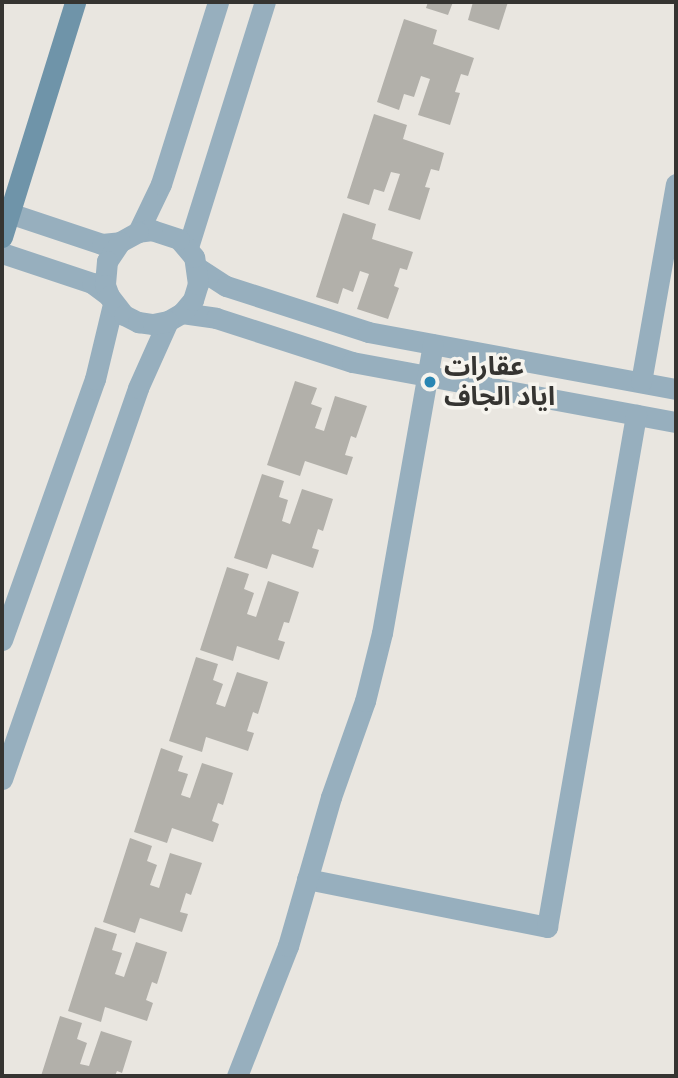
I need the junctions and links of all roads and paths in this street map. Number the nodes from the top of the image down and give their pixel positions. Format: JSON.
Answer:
{"nodes":[{"id":1,"x":75,"y":2,"type":"edge"},
{"id":2,"x":218,"y":2,"type":"edge"},
{"id":3,"x":265,"y":2,"type":"edge"},
{"id":4,"x":676,"y":184,"type":"edge"},
{"id":5,"x":9,"y":213,"type":"junction"},
{"id":6,"x":2,"y":237,"type":"edge"},
{"id":7,"x":129,"y":237,"type":"junction"},
{"id":8,"x":188,"y":247,"type":"junction"},
{"id":9,"x":2,"y":253,"type":"edge"},
{"id":10,"x":198,"y":268,"type":"junction"},
{"id":11,"x":111,"y":300,"type":"junction"},
{"id":12,"x":175,"y":317,"type":"junction"},
{"id":13,"x":433,"y":344,"type":"junction"},
{"id":14,"x":427,"y":377,"type":"junction"},
{"id":15,"x":640,"y":382,"type":"junction"},
{"id":16,"x":676,"y":389,"type":"edge"},
{"id":17,"x":636,"y":415,"type":"junction"},
{"id":18,"x":676,"y":422,"type":"edge"},
{"id":19,"x":2,"y":640,"type":"edge"},
{"id":20,"x":2,"y":779,"type":"edge"},
{"id":21,"x":307,"y":879,"type":"junction"},
{"id":22,"x":237,"y":1076,"type":"edge"}],
"edges":[{"from":1,"to":5,"type":"street"},
{"from":2,"to":7,"type":"street"},
{"from":3,"to":8,"type":"street"},
{"from":4,"to":15,"type":"street"},
{"from":5,"to":6,"type":"street"},
{"from":5,"to":7,"type":"street"},
{"from":7,"to":8,"type":"street"},
{"from":7,"to":11,"type":"street"},
{"from":8,"to":10,"type":"street"},
{"from":9,"to":11,"type":"street"},
{"from":10,"to":12,"type":"street"},
{"from":10,"to":13,"type":"street"},
{"from":11,"to":12,"type":"street"},
{"from":11,"to":19,"type":"street"},
{"from":12,"to":14,"type":"street"},
{"from":12,"to":20,"type":"street"},
{"from":13,"to":14,"type":"street"},
{"from":13,"to":15,"type":"street"},
{"from":14,"to":17,"type":"street"},
{"from":14,"to":21,"type":"street"},
{"from":15,"to":16,"type":"street"},
{"from":17,"to":18,"type":"street"},
{"from":17,"to":21,"type":"street"},
{"from":21,"to":22,"type":"street"}]}
